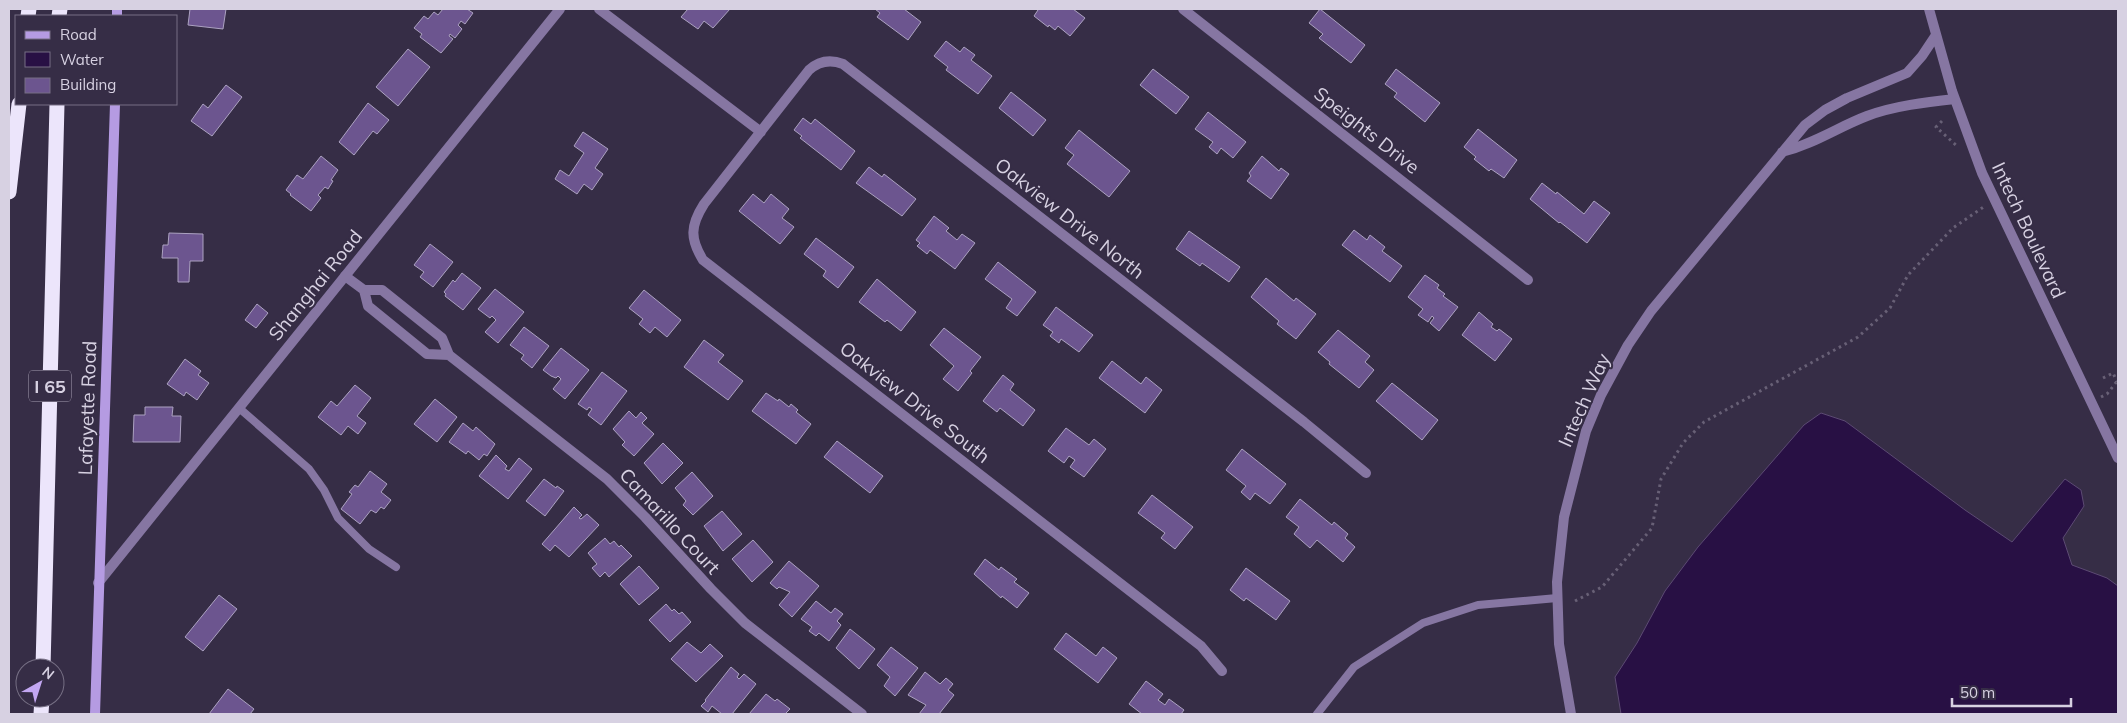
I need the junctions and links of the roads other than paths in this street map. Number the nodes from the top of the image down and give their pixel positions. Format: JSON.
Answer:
{"nodes":[{"id":1,"x":560,"y":9,"type":"edge"},
{"id":2,"x":599,"y":9,"type":"edge"},
{"id":3,"x":1183,"y":9,"type":"edge"},
{"id":4,"x":1929,"y":9,"type":"edge"},
{"id":5,"x":1936,"y":35,"type":"junction"},
{"id":6,"x":1955,"y":98,"type":"junction"},
{"id":7,"x":19,"y":105,"type":"edge"},
{"id":8,"x":57,"y":105,"type":"edge"},
{"id":9,"x":115,"y":105,"type":"edge"},
{"id":10,"x":761,"y":132,"type":"junction"},
{"id":11,"x":1782,"y":152,"type":"junction"},
{"id":12,"x":9,"y":192,"type":"edge"},
{"id":13,"x":345,"y":276,"type":"junction"},
{"id":14,"x":1528,"y":280,"type":"dead end"},
{"id":15,"x":364,"y":290,"type":"junction"},
{"id":16,"x":449,"y":355,"type":"junction"},
{"id":17,"x":239,"y":408,"type":"junction"},
{"id":18,"x":2118,"y":458,"type":"edge"},
{"id":19,"x":1366,"y":473,"type":"dead end"},
{"id":20,"x":396,"y":567,"type":"dead end"},
{"id":21,"x":98,"y":583,"type":"junction"},
{"id":22,"x":1557,"y":598,"type":"junction"},
{"id":23,"x":42,"y":658,"type":"edge"},
{"id":24,"x":1222,"y":671,"type":"dead end"},
{"id":25,"x":95,"y":714,"type":"edge"},
{"id":26,"x":862,"y":714,"type":"edge"},
{"id":27,"x":1317,"y":714,"type":"edge"},
{"id":28,"x":1571,"y":714,"type":"edge"}],
"edges":[{"from":1,"to":13,"type":"street","name":"Shanghai Road"},
{"from":2,"to":10,"type":"street"},
{"from":3,"to":14,"type":"street","name":"Speights Drive"},
{"from":4,"to":5,"type":"street","name":"Intech Boulevard"},
{"from":5,"to":6,"type":"street","name":"Intech Boulevard"},
{"from":5,"to":11,"type":"street","name":"Intech Way"},
{"from":6,"to":11,"type":"street"},
{"from":6,"to":18,"type":"street","name":"Intech Boulevard"},
{"from":7,"to":12,"type":"highway"},
{"from":8,"to":23,"type":"highway","number":"I 65"},
{"from":9,"to":21,"type":"main road","name":"Lafayette Road"},
{"from":10,"to":19,"type":"street","name":"Oakview Drive North"},
{"from":10,"to":24,"type":"street","name":"Oakview Drive South"},
{"from":11,"to":22,"type":"street","name":"Intech Way"},
{"from":13,"to":15,"type":"street","name":"Camarillo Court"},
{"from":13,"to":17,"type":"street","name":"Shanghai Road"},
{"from":15,"to":16,"type":"street","name":"Camarillo Court"},
{"from":15,"to":16,"type":"street","name":"Camarillo Court"},
{"from":16,"to":26,"type":"street","name":"Camarillo Court"},
{"from":17,"to":20,"type":"lane"},
{"from":17,"to":21,"type":"street","name":"Shanghai Road"},
{"from":21,"to":25,"type":"main road","name":"Lafayette Road"},
{"from":22,"to":27,"type":"lane"},
{"from":22,"to":28,"type":"street","name":"Intech Way"}]}
